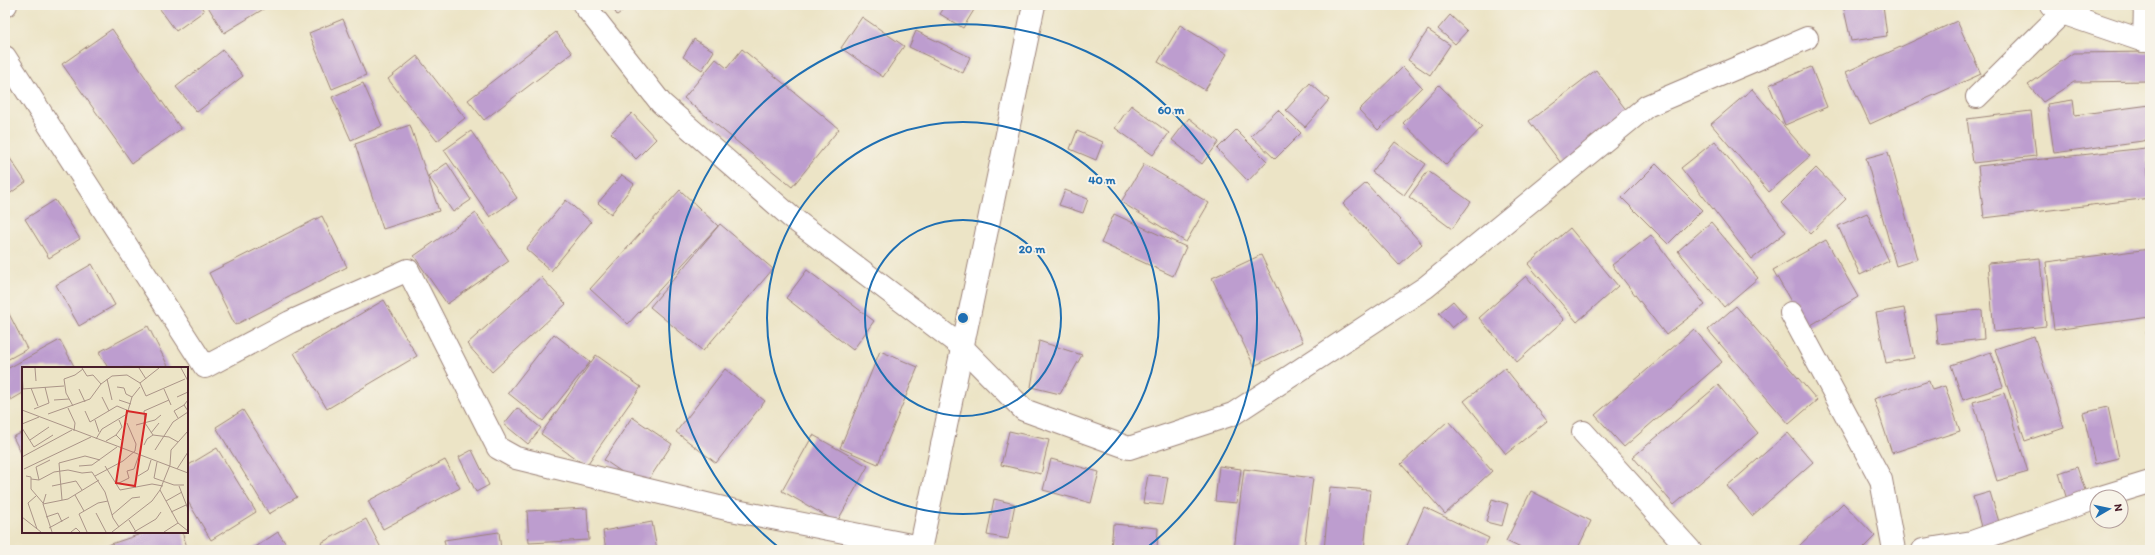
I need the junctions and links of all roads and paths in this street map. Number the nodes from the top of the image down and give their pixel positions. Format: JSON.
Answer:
{"nodes":[{"id":1,"x":584,"y":5,"type":"edge"},
{"id":2,"x":1034,"y":5,"type":"edge"},
{"id":3,"x":2145,"y":5,"type":"edge"},
{"id":4,"x":2056,"y":9,"type":"edge"},
{"id":5,"x":1807,"y":38,"type":"dead end"},
{"id":6,"x":2147,"y":39,"type":"edge"},
{"id":7,"x":5,"y":57,"type":"edge"},
{"id":8,"x":1977,"y":98,"type":"dead end"},
{"id":9,"x":1791,"y":314,"type":"dead end"},
{"id":10,"x":962,"y":346,"type":"junction"},
{"id":11,"x":1583,"y":432,"type":"dead end"},
{"id":12,"x":2150,"y":482,"type":"edge"},
{"id":13,"x":2127,"y":489,"type":"edge"},
{"id":14,"x":2089,"y":501,"type":"edge"},
{"id":15,"x":921,"y":549,"type":"edge"},
{"id":16,"x":1690,"y":550,"type":"edge"},
{"id":17,"x":1894,"y":550,"type":"edge"},
{"id":18,"x":1923,"y":550,"type":"edge"}],
"edges":[{"from":1,"to":10,"type":"street"},
{"from":2,"to":10,"type":"street"},
{"from":3,"to":6,"type":"street"},
{"from":4,"to":6,"type":"street"},
{"from":4,"to":8,"type":"street"},
{"from":5,"to":10,"type":"street"},
{"from":7,"to":15,"type":"street"},
{"from":9,"to":17,"type":"street"},
{"from":10,"to":15,"type":"street"},
{"from":11,"to":16,"type":"street"},
{"from":12,"to":13,"type":"street"},
{"from":14,"to":18,"type":"street"}]}
